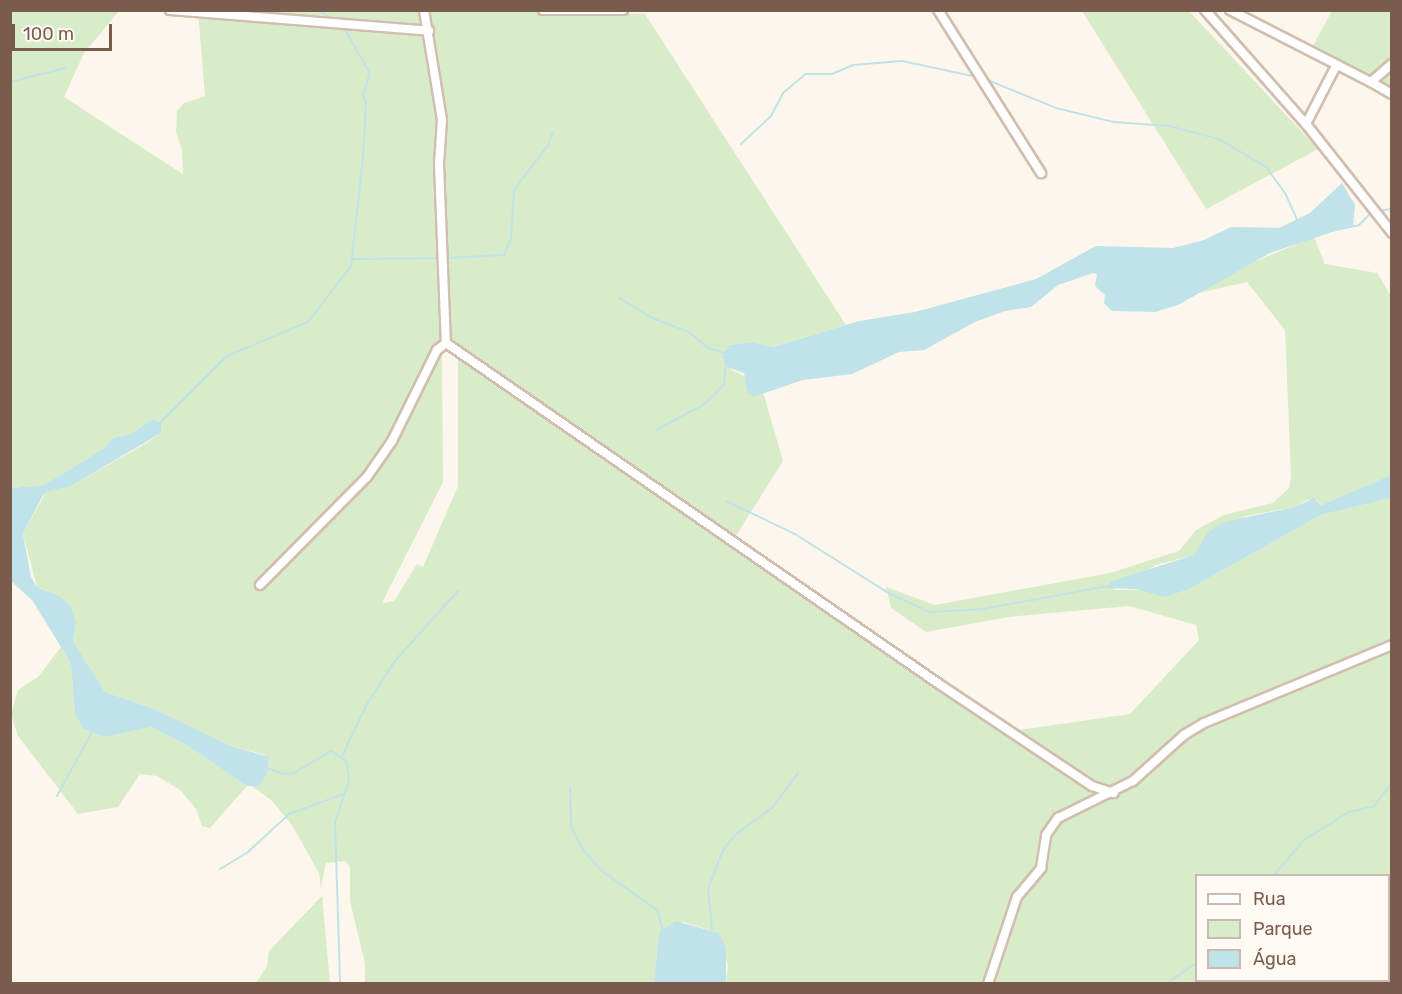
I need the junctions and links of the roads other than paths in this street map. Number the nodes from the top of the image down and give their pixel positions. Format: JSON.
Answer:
{"nodes":[{"id":1,"x":170,"y":10,"type":"edge"},
{"id":2,"x":424,"y":10,"type":"edge"},
{"id":3,"x":543,"y":10,"type":"edge"},
{"id":4,"x":623,"y":10,"type":"edge"},
{"id":5,"x":938,"y":10,"type":"edge"},
{"id":6,"x":1205,"y":10,"type":"edge"},
{"id":7,"x":1230,"y":10,"type":"edge"},
{"id":8,"x":566,"y":11,"type":"edge"},
{"id":9,"x":429,"y":31,"type":"junction"},
{"id":10,"x":1392,"y":64,"type":"edge"},
{"id":11,"x":1336,"y":66,"type":"junction"},
{"id":12,"x":1371,"y":82,"type":"junction"},
{"id":13,"x":1392,"y":94,"type":"edge"},
{"id":14,"x":1306,"y":124,"type":"junction"},
{"id":15,"x":1041,"y":173,"type":"dead end"},
{"id":16,"x":1392,"y":233,"type":"edge"},
{"id":17,"x":446,"y":343,"type":"junction"},
{"id":18,"x":260,"y":585,"type":"dead end"},
{"id":19,"x":1392,"y":645,"type":"edge"},
{"id":20,"x":1114,"y":793,"type":"junction"},
{"id":21,"x":988,"y":984,"type":"edge"}],
"edges":[{"from":1,"to":9,"type":"street"},
{"from":2,"to":9,"type":"street"},
{"from":3,"to":8,"type":"street"},
{"from":4,"to":8,"type":"street"},
{"from":5,"to":15,"type":"street"},
{"from":6,"to":14,"type":"street"},
{"from":7,"to":11,"type":"street"},
{"from":9,"to":17,"type":"street"},
{"from":10,"to":12,"type":"street"},
{"from":11,"to":12,"type":"street"},
{"from":11,"to":14,"type":"street"},
{"from":12,"to":13,"type":"street"},
{"from":14,"to":16,"type":"street"},
{"from":17,"to":18,"type":"street"},
{"from":17,"to":20,"type":"street"},
{"from":19,"to":20,"type":"street"},
{"from":20,"to":21,"type":"street"}]}
